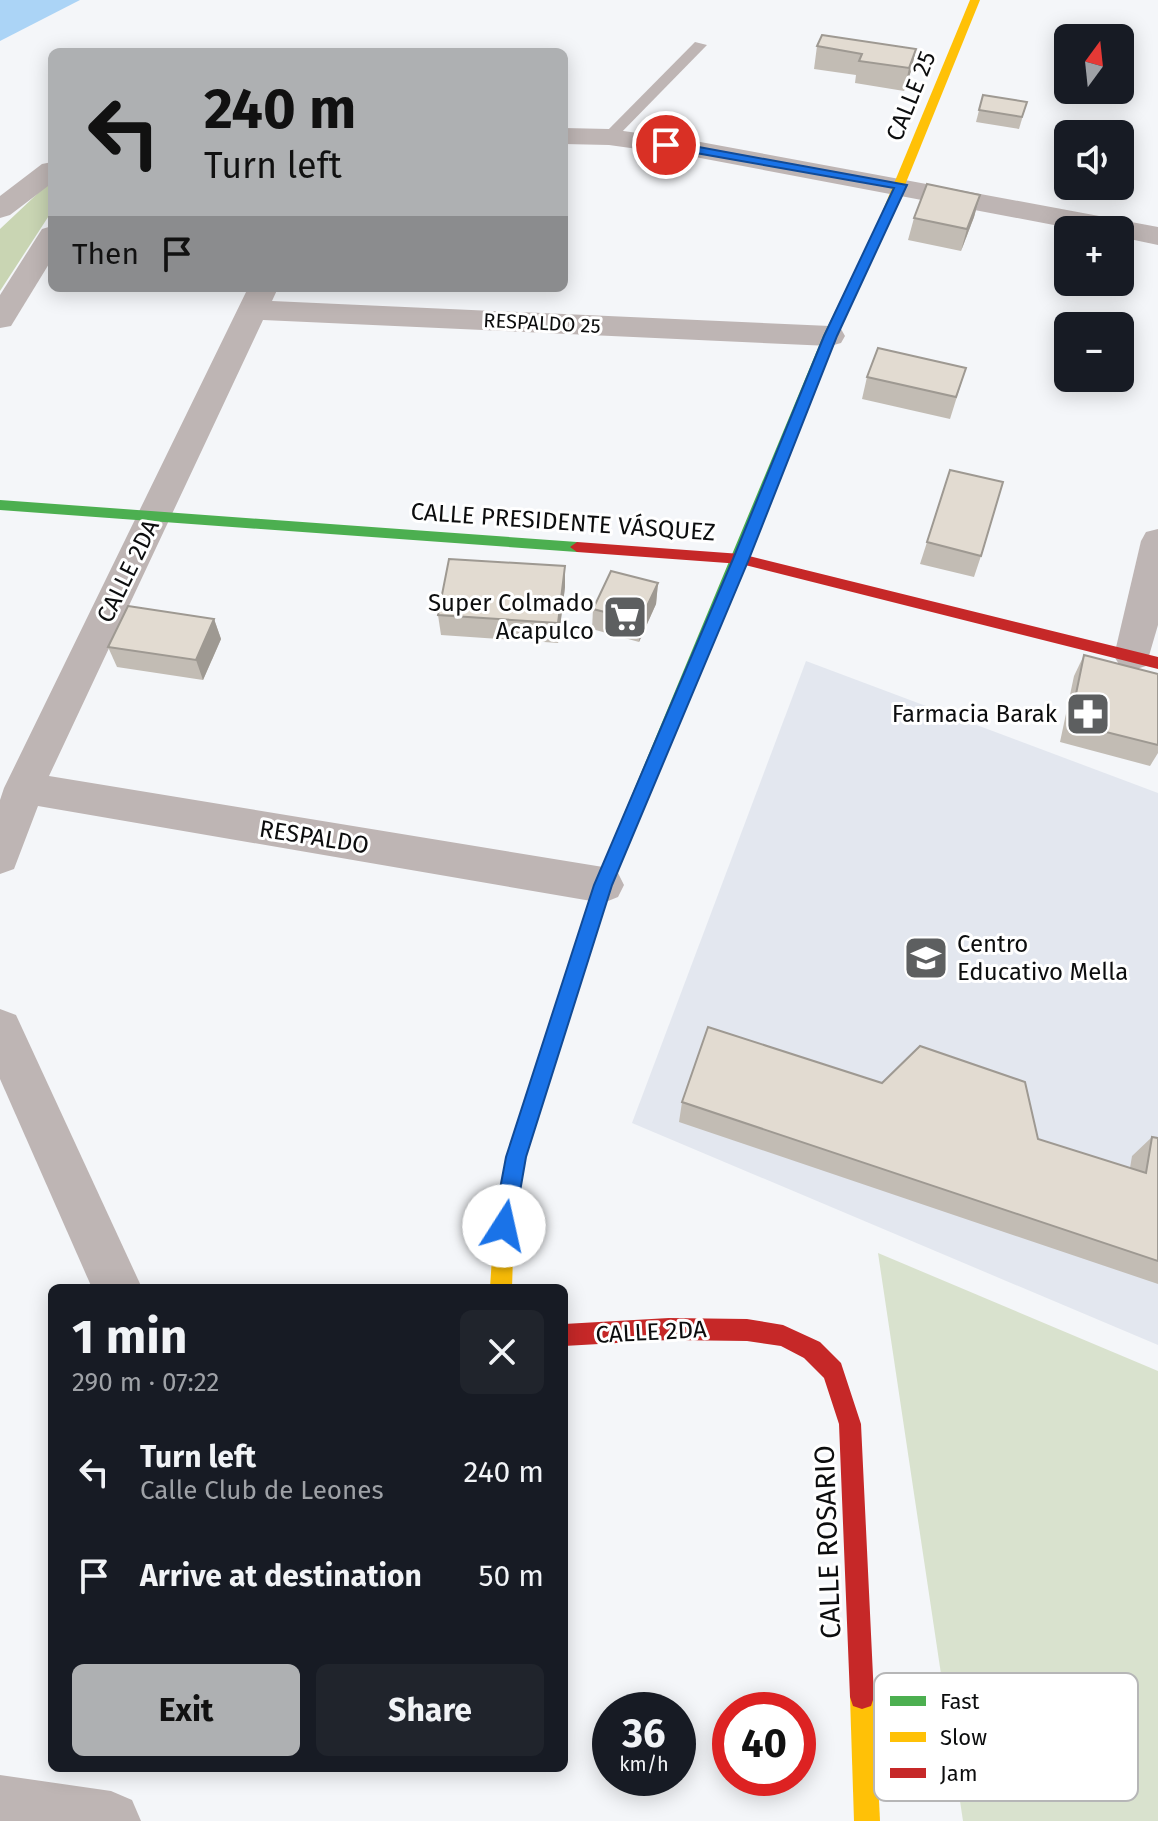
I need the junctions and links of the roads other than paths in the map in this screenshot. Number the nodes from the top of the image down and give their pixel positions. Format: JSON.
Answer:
{"nodes":[{"id":1,"x":975,"y":0,"type":"edge"},
{"id":2,"x":700,"y":45,"type":"dead end"},
{"id":3,"x":568,"y":136,"type":"edge"},
{"id":4,"x":609,"y":137,"type":"junction"},
{"id":5,"x":48,"y":173,"type":"edge"},
{"id":6,"x":901,"y":185,"type":"junction"},
{"id":7,"x":0,"y":209,"type":"edge"},
{"id":8,"x":1158,"y":236,"type":"edge"},
{"id":9,"x":48,"y":241,"type":"edge"},
{"id":10,"x":258,"y":299,"type":"edge"},
{"id":11,"x":0,"y":319,"type":"edge"},
{"id":12,"x":830,"y":336,"type":"junction"},
{"id":13,"x":0,"y":505,"type":"edge"},
{"id":14,"x":154,"y":517,"type":"junction"},
{"id":15,"x":1158,"y":541,"type":"edge"},
{"id":16,"x":741,"y":559,"type":"junction"},
{"id":17,"x":1146,"y":660,"type":"edge"},
{"id":18,"x":24,"y":788,"type":"junction"},
{"id":19,"x":0,"y":857,"type":"edge"},
{"id":20,"x":603,"y":885,"type":"junction"},
{"id":21,"x":3,"y":1050,"type":"edge"},
{"id":22,"x":115,"y":1284,"type":"edge"},
{"id":23,"x":501,"y":1284,"type":"edge"},
{"id":24,"x":738,"y":1327,"type":"joint"},
{"id":25,"x":568,"y":1335,"type":"edge"},
{"id":26,"x":0,"y":1805,"type":"edge"},
{"id":27,"x":111,"y":1821,"type":"edge"},
{"id":28,"x":867,"y":1821,"type":"edge"}],
"edges":[{"from":1,"to":6,"type":"street","name":"CALLE 25"},
{"from":2,"to":4,"type":"lane"},
{"from":3,"to":4,"type":"street"},
{"from":4,"to":6,"type":"street"},
{"from":5,"to":7,"type":"street"},
{"from":6,"to":8,"type":"street"},
{"from":6,"to":12,"type":"street","name":"CALLE 25"},
{"from":9,"to":11,"type":"street"},
{"from":10,"to":12,"type":"street","name":"RESPALDO 25"},
{"from":10,"to":14,"type":"street","name":"CALLE 2DA"},
{"from":12,"to":16,"type":"street","name":"CALLE 25"},
{"from":13,"to":14,"type":"street","name":"CALLE PRESIDENTE VÁSQUEZ"},
{"from":14,"to":16,"type":"street","name":"CALLE PRESIDENTE VÁSQUEZ"},
{"from":14,"to":18,"type":"street","name":"CALLE 2DA"},
{"from":15,"to":17,"type":"street"},
{"from":16,"to":17,"type":"street","name":"CALLE PRESIDENTE VÁSQUEZ"},
{"from":16,"to":20,"type":"street","name":"CALLE 25"},
{"from":18,"to":19,"type":"street","name":"CALLE 2DA"},
{"from":18,"to":20,"type":"street","name":"RESPALDO"},
{"from":20,"to":23,"type":"street","name":"CALLE 25"},
{"from":21,"to":22,"type":"street"},
{"from":24,"to":25,"type":"street","name":"CALLE 2DA"},
{"from":24,"to":28,"type":"street","name":"CALLE ROSARIO"},
{"from":26,"to":27,"type":"street"}]}
